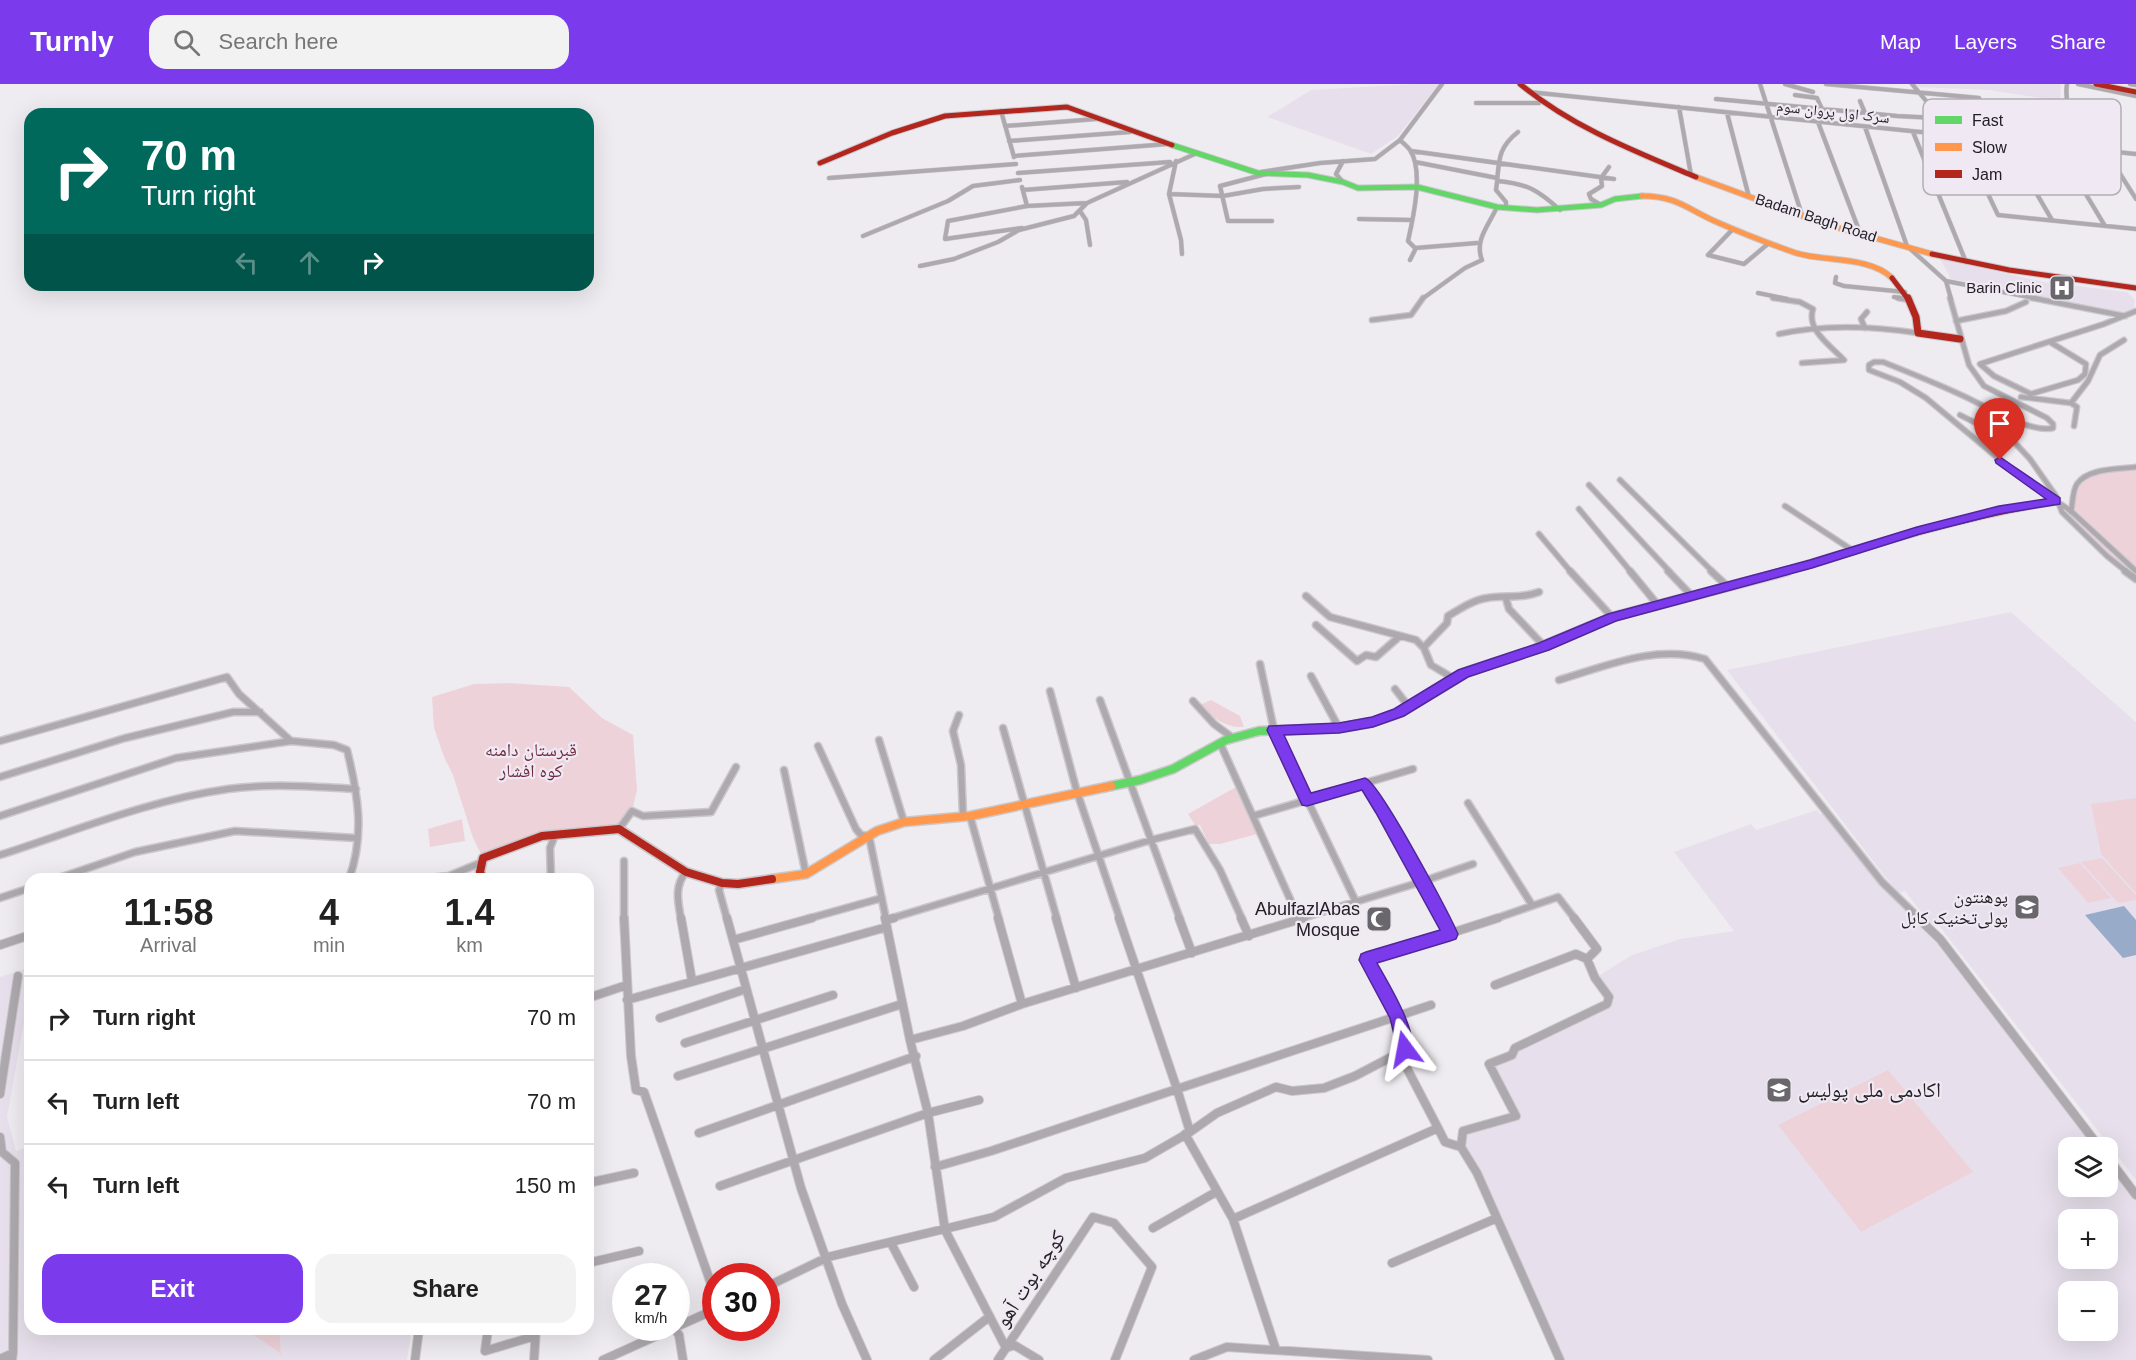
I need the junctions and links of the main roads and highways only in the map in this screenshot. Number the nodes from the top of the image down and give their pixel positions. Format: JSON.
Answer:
{"nodes":[{"id":1,"x":1520,"y":84,"type":"edge"},
{"id":2,"x":2096,"y":84,"type":"edge"},
{"id":3,"x":2110,"y":84,"type":"edge"},
{"id":4,"x":2125,"y":84,"type":"edge"},
{"id":5,"x":2136,"y":90,"type":"edge"},
{"id":6,"x":820,"y":163,"type":"dead end"},
{"id":7,"x":2136,"y":288,"type":"edge"},
{"id":8,"x":1960,"y":339,"type":"road end"},
{"id":9,"x":2056,"y":501,"type":"road end"},
{"id":10,"x":481,"y":871,"type":"edge"}],
"edges":[{"from":1,"to":7,"type":"main road","name":"Badam Bagh Road"},
{"from":2,"to":5,"type":"main road"},
{"from":3,"to":5,"type":"main road"},
{"from":4,"to":5,"type":"main road"},
{"from":6,"to":8,"type":"main road"},
{"from":9,"to":10,"type":"main road"}]}
